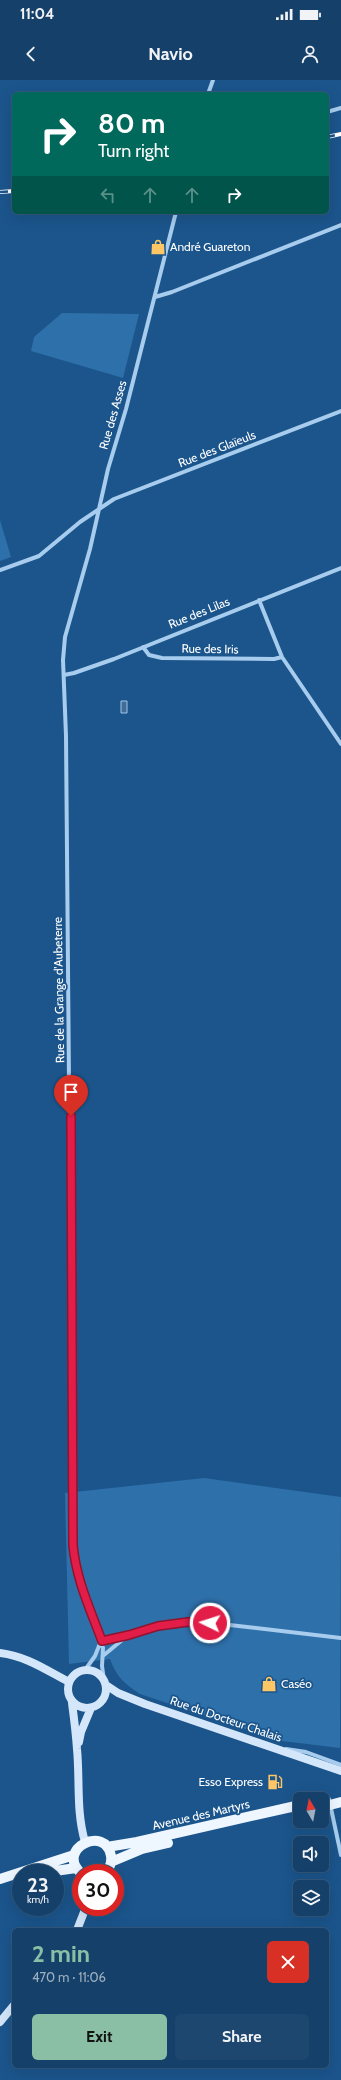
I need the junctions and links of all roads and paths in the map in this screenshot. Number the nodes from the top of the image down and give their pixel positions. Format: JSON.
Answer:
{"nodes":[{"id":1,"x":213,"y":80,"type":"edge"},
{"id":2,"x":209,"y":92,"type":"edge"},
{"id":3,"x":341,"y":108,"type":"edge"},
{"id":4,"x":329,"y":111,"type":"edge"},
{"id":5,"x":176,"y":214,"type":"edge"},
{"id":6,"x":341,"y":225,"type":"edge"},
{"id":7,"x":155,"y":297,"type":"junction"},
{"id":8,"x":341,"y":411,"type":"edge"},
{"id":9,"x":100,"y":507,"type":"junction"},
{"id":10,"x":341,"y":568,"type":"edge"},
{"id":11,"x":0,"y":570,"type":"edge"},
{"id":12,"x":259,"y":600,"type":"junction"},
{"id":13,"x":143,"y":647,"type":"junction"},
{"id":14,"x":282,"y":657,"type":"junction"},
{"id":15,"x":64,"y":675,"type":"junction"},
{"id":16,"x":341,"y":744,"type":"edge"},
{"id":17,"x":129,"y":1635,"type":"junction"},
{"id":18,"x":341,"y":1638,"type":"edge"},
{"id":19,"x":102,"y":1641,"type":"junction"},
{"id":20,"x":0,"y":1653,"type":"edge"},
{"id":21,"x":104,"y":1655,"type":"junction"},
{"id":22,"x":85,"y":1670,"type":"junction"},
{"id":23,"x":69,"y":1682,"type":"junction"},
{"id":24,"x":105,"y":1682,"type":"junction"},
{"id":25,"x":72,"y":1703,"type":"junction"},
{"id":26,"x":92,"y":1708,"type":"junction"},
{"id":27,"x":270,"y":1746,"type":"junction"},
{"id":28,"x":77,"y":1749,"type":"junction"},
{"id":29,"x":341,"y":1765,"type":"edge"},
{"id":30,"x":341,"y":1771,"type":"edge"},
{"id":31,"x":341,"y":1796,"type":"edge"},
{"id":32,"x":329,"y":1802,"type":"edge"},
{"id":33,"x":341,"y":1802,"type":"edge"},
{"id":34,"x":329,"y":1803,"type":"edge"},
{"id":35,"x":293,"y":1807,"type":"edge"},
{"id":36,"x":329,"y":1813,"type":"edge"},
{"id":37,"x":293,"y":1814,"type":"edge"},
{"id":38,"x":86,"y":1842,"type":"junction"},
{"id":39,"x":107,"y":1847,"type":"junction"},
{"id":40,"x":74,"y":1855,"type":"junction"},
{"id":41,"x":341,"y":1855,"type":"edge"},
{"id":42,"x":111,"y":1862,"type":"joint"},
{"id":43,"x":77,"y":1864,"type":"edge"},
{"id":44,"x":12,"y":1877,"type":"edge"},
{"id":45,"x":0,"y":1879,"type":"edge"},
{"id":46,"x":82,"y":1916,"type":"edge"},
{"id":47,"x":78,"y":1928,"type":"edge"},
{"id":48,"x":12,"y":2007,"type":"edge"},
{"id":49,"x":0,"y":2022,"type":"edge"}],
"edges":[{"from":1,"to":2,"type":"street"},
{"from":3,"to":4,"type":"street"},
{"from":5,"to":7,"type":"street","name":"Rue des Asses"},
{"from":6,"to":7,"type":"street"},
{"from":7,"to":9,"type":"street","name":"Rue des Asses"},
{"from":8,"to":9,"type":"street","name":"Rue des Glaïeuls"},
{"from":9,"to":11,"type":"street"},
{"from":9,"to":15,"type":"street","name":"Rue de la Grange d'Aubeterre"},
{"from":10,"to":12,"type":"street","name":"Rue des Lilas"},
{"from":12,"to":13,"type":"street","name":"Rue des Lilas"},
{"from":12,"to":14,"type":"street"},
{"from":13,"to":14,"type":"street","name":"Rue des Iris"},
{"from":13,"to":15,"type":"street","name":"Rue des Lilas"},
{"from":14,"to":16,"type":"street"},
{"from":15,"to":19,"type":"street","name":"Rue de la Grange d'Aubeterre"},
{"from":17,"to":18,"type":"street"},
{"from":17,"to":19,"type":"street"},
{"from":17,"to":21,"type":"street"},
{"from":19,"to":21,"type":"street","name":"Rue de la Grange d'Aubeterre"},
{"from":19,"to":22,"type":"street"},
{"from":20,"to":23,"type":"main road"},
{"from":21,"to":24,"type":"street","name":"Rue de la Grange d'Aubeterre"},
{"from":22,"to":23,"type":"main road"},
{"from":22,"to":24,"type":"main road"},
{"from":23,"to":25,"type":"main road"},
{"from":24,"to":26,"type":"main road"},
{"from":24,"to":27,"type":"main road","name":"Rue du Docteur Chalais"},
{"from":25,"to":26,"type":"main road"},
{"from":25,"to":28,"type":"main road"},
{"from":26,"to":28,"type":"main road"},
{"from":27,"to":29,"type":"street"},
{"from":27,"to":30,"type":"main road","name":"Rue du Docteur Chalais"},
{"from":28,"to":38,"type":"main road"},
{"from":31,"to":32,"type":"main road"},
{"from":33,"to":34,"type":"main road"},
{"from":35,"to":39,"type":"main road","name":"Avenue des Martyrs"},
{"from":36,"to":41,"type":"street"},
{"from":37,"to":42,"type":"main road","name":"Avenue des Martyrs"},
{"from":38,"to":39,"type":"main road"},
{"from":38,"to":40,"type":"main road"},
{"from":39,"to":42,"type":"main road"},
{"from":40,"to":43,"type":"main road"},
{"from":40,"to":45,"type":"main road"},
{"from":44,"to":45,"type":"main road"},
{"from":46,"to":47,"type":"main road"},
{"from":48,"to":49,"type":"main road"}]}
